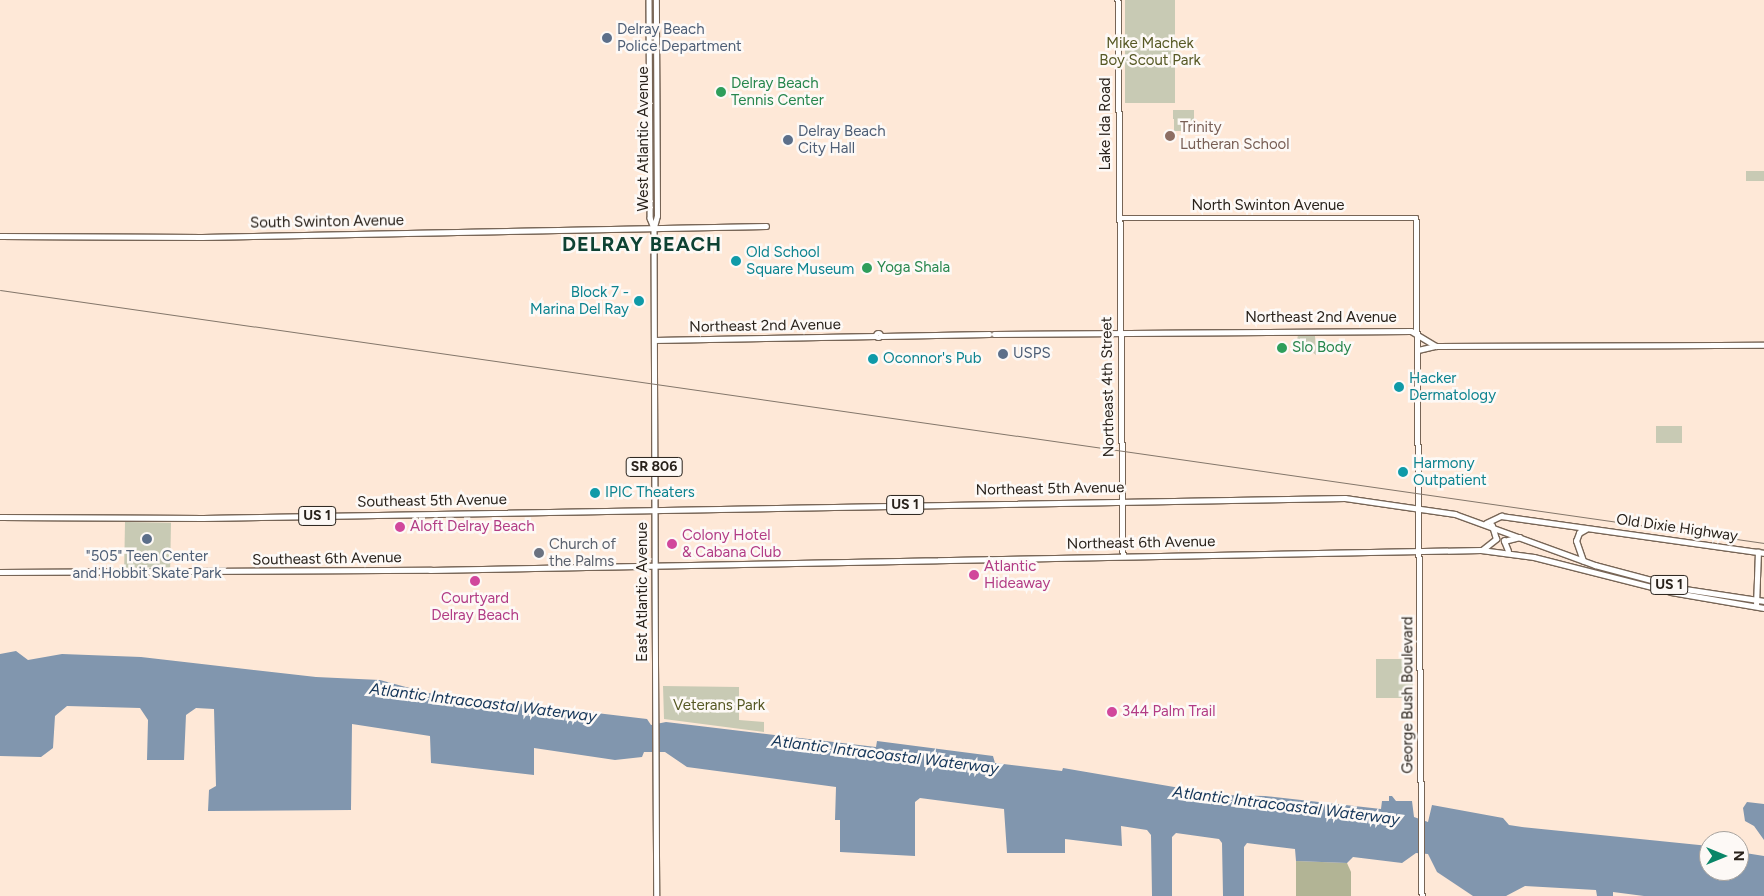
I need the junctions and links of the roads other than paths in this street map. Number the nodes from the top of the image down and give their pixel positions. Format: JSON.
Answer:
{"nodes":[{"id":1,"x":1118,"y":0,"type":"edge"},
{"id":2,"x":653,"y":1,"type":"edge"},
{"id":3,"x":656,"y":19,"type":"junction"},
{"id":4,"x":650,"y":163,"type":"junction"},
{"id":5,"x":650,"y":172,"type":"junction"},
{"id":6,"x":657,"y":172,"type":"junction"},
{"id":7,"x":656,"y":182,"type":"junction"},
{"id":8,"x":1119,"y":218,"type":"junction"},
{"id":9,"x":1416,"y":218,"type":"joint"},
{"id":10,"x":766,"y":226,"type":"dead end"},
{"id":11,"x":654,"y":228,"type":"junction"},
{"id":12,"x":0,"y":236,"type":"edge"},
{"id":13,"x":1120,"y":331,"type":"junction"},
{"id":14,"x":1418,"y":336,"type":"junction"},
{"id":15,"x":654,"y":340,"type":"junction"},
{"id":16,"x":1764,"y":345,"type":"edge"},
{"id":17,"x":1436,"y":346,"type":"junction"},
{"id":18,"x":1418,"y":350,"type":"junction"},
{"id":19,"x":1122,"y":501,"type":"junction"},
{"id":20,"x":1419,"y":507,"type":"junction"},
{"id":21,"x":655,"y":509,"type":"junction"},
{"id":22,"x":0,"y":517,"type":"edge"},
{"id":23,"x":1489,"y":524,"type":"junction"},
{"id":24,"x":1586,"y":528,"type":"junction"},
{"id":25,"x":1521,"y":537,"type":"junction"},
{"id":26,"x":1481,"y":550,"type":"junction"},
{"id":27,"x":1419,"y":551,"type":"junction"},
{"id":28,"x":1761,"y":552,"type":"edge"},
{"id":29,"x":1510,"y":553,"type":"junction"},
{"id":30,"x":1123,"y":556,"type":"junction"},
{"id":31,"x":1583,"y":561,"type":"junction"},
{"id":32,"x":655,"y":566,"type":"junction"},
{"id":33,"x":0,"y":572,"type":"edge"},
{"id":34,"x":1757,"y":600,"type":"junction"},
{"id":35,"x":1764,"y":601,"type":"edge"},
{"id":36,"x":1756,"y":606,"type":"junction"},
{"id":37,"x":1764,"y":608,"type":"edge"},
{"id":38,"x":657,"y":896,"type":"edge"},
{"id":39,"x":1422,"y":896,"type":"edge"}],
"edges":[{"from":1,"to":8,"type":"main road","name":"Lake Ida Road"},
{"from":2,"to":3,"type":"main road"},
{"from":2,"to":3,"type":"main road","name":"West Atlantic Avenue","number":"SR 806"},
{"from":2,"to":4,"type":"main road","name":"West Atlantic Avenue","number":"SR 806"},
{"from":3,"to":6,"type":"main road","name":"West Atlantic Avenue","number":"SR 806"},
{"from":4,"to":5,"type":"main road","name":"West Atlantic Avenue","number":"SR 806"},
{"from":4,"to":6,"type":"main road"},
{"from":5,"to":7,"type":"main road"},
{"from":5,"to":11,"type":"main road","name":"West Atlantic Avenue","number":"SR 806"},
{"from":6,"to":7,"type":"main road","name":"West Atlantic Avenue","number":"SR 806"},
{"from":7,"to":11,"type":"main road","name":"West Atlantic Avenue","number":"SR 806"},
{"from":8,"to":9,"type":"main road","name":"North Swinton Avenue"},
{"from":8,"to":13,"type":"main road","name":"Northeast 4th Street"},
{"from":9,"to":14,"type":"main road","name":"George Bush Boulevard"},
{"from":10,"to":11,"type":"main road"},
{"from":11,"to":12,"type":"main road","name":"South Swinton Avenue"},
{"from":11,"to":15,"type":"main road","name":"East Atlantic Avenue","number":"SR 806"},
{"from":13,"to":14,"type":"main road","name":"Northeast 2nd Avenue"},
{"from":13,"to":15,"type":"main road","name":"Northeast 2nd Avenue"},
{"from":13,"to":19,"type":"main road","name":"Northeast 4th Street"},
{"from":14,"to":17,"type":"main road","name":"Northeast 2nd Avenue"},
{"from":14,"to":18,"type":"main road","name":"George Bush Boulevard"},
{"from":15,"to":21,"type":"main road","name":"East Atlantic Avenue","number":"SR 806"},
{"from":16,"to":17,"type":"main road","name":"Northeast 2nd Avenue"},
{"from":17,"to":18,"type":"main road"},
{"from":18,"to":20,"type":"main road","name":"George Bush Boulevard"},
{"from":19,"to":20,"type":"main road","name":"Northeast 5th Avenue","number":"US 1"},
{"from":19,"to":21,"type":"main road","name":"Northeast 5th Avenue","number":"US 1"},
{"from":19,"to":30,"type":"main road","name":"Northeast 4th Street"},
{"from":20,"to":23,"type":"main road","name":"Northeast 5th Avenue","number":"US 1"},
{"from":20,"to":27,"type":"main road","name":"George Bush Boulevard"},
{"from":21,"to":22,"type":"main road","name":"Southeast 5th Avenue","number":"US 1"},
{"from":21,"to":32,"type":"main road","name":"East Atlantic Avenue","number":"SR 806"},
{"from":23,"to":24,"type":"main road","name":"Old Dixie Highway"},
{"from":23,"to":25,"type":"main road","number":"US 1"},
{"from":23,"to":26,"type":"main road"},
{"from":24,"to":28,"type":"main road","name":"Old Dixie Highway"},
{"from":24,"to":31,"type":"main road"},
{"from":25,"to":29,"type":"main road"},
{"from":25,"to":31,"type":"main road","number":"US 1"},
{"from":26,"to":27,"type":"main road","name":"Northeast 6th Avenue","number":"US 1"},
{"from":26,"to":29,"type":"main road","name":"Northeast 6th Avenue","number":"US 1"},
{"from":27,"to":30,"type":"main road","name":"Northeast 6th Avenue","number":"US 1"},
{"from":27,"to":39,"type":"main road","name":"George Bush Boulevard"},
{"from":28,"to":34,"type":"main road"},
{"from":29,"to":36,"type":"main road","name":"Northeast 6th Avenue","number":"US 1"},
{"from":30,"to":32,"type":"main road","name":"Northeast 6th Avenue","number":"US 1"},
{"from":31,"to":34,"type":"main road","number":"US 1"},
{"from":32,"to":33,"type":"main road","name":"Southeast 6th Avenue","number":"US 1"},
{"from":32,"to":38,"type":"main road","name":"East Atlantic Avenue","number":"SR 806"},
{"from":34,"to":35,"type":"main road","number":"US 1"},
{"from":34,"to":36,"type":"main road"},
{"from":36,"to":37,"type":"main road","number":"US 1"}]}
